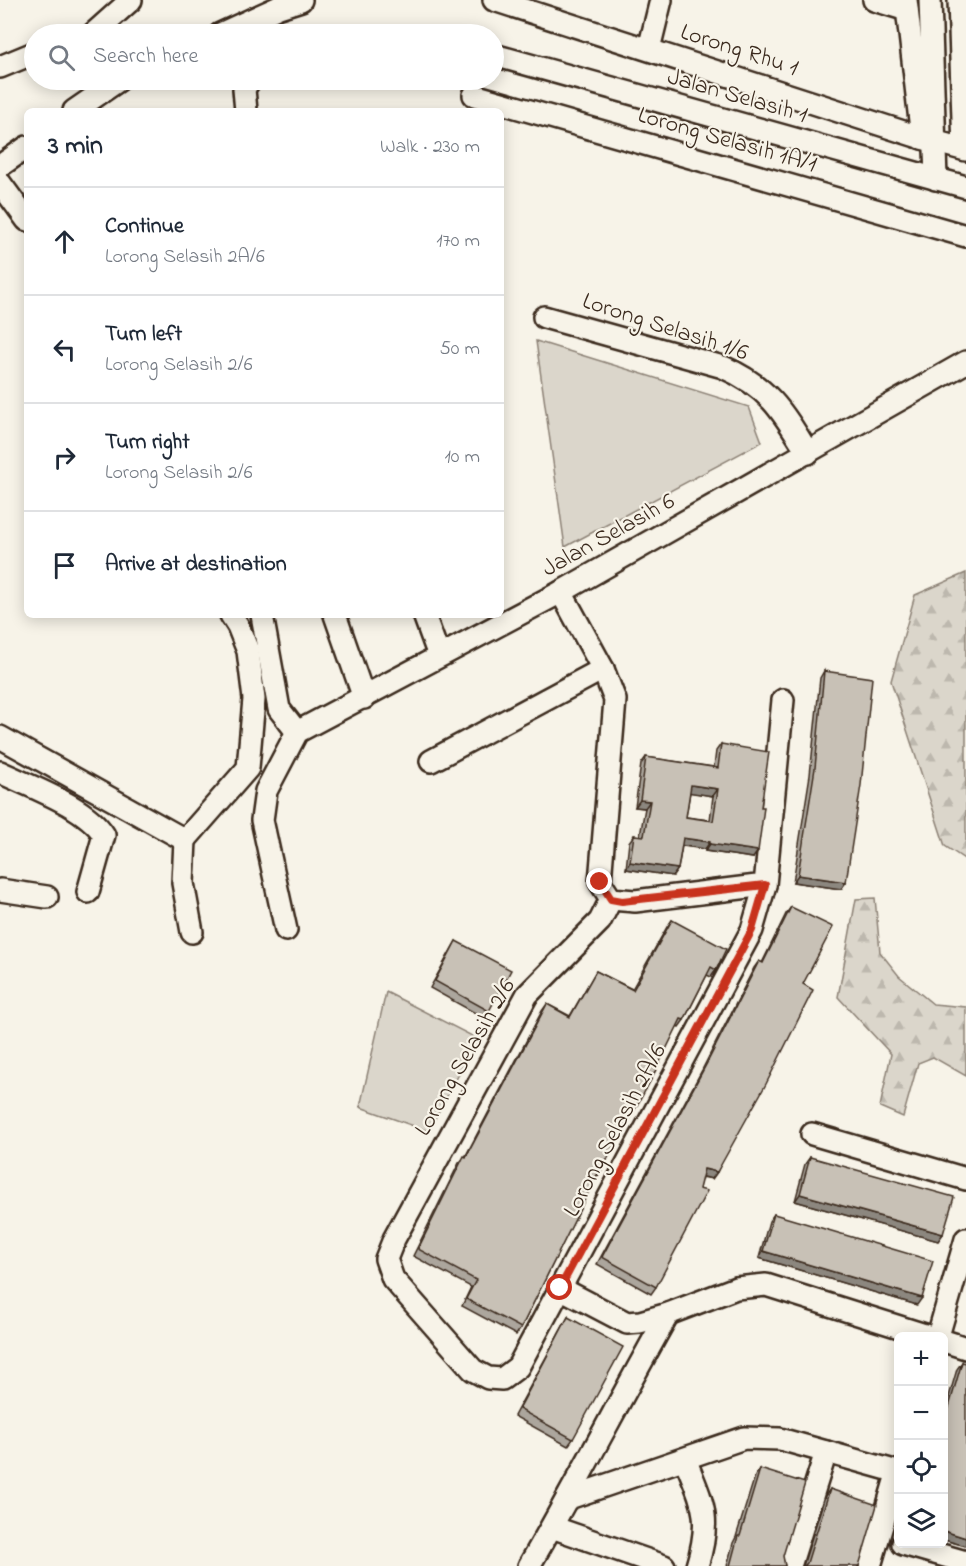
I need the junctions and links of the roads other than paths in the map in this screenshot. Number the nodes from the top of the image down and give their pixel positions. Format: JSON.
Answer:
{"nodes":[{"id":1,"x":131,"y":0,"type":"edge"},
{"id":2,"x":301,"y":0,"type":"edge"},
{"id":3,"x":494,"y":0,"type":"edge"},
{"id":4,"x":661,"y":0,"type":"edge"},
{"id":5,"x":874,"y":0,"type":"edge"},
{"id":6,"x":930,"y":0,"type":"edge"},
{"id":7,"x":959,"y":0,"type":"edge"},
{"id":8,"x":906,"y":5,"type":"edge"},
{"id":9,"x":104,"y":24,"type":"edge"},
{"id":10,"x":263,"y":24,"type":"edge"},
{"id":11,"x":649,"y":48,"type":"junction"},
{"id":12,"x":24,"y":57,"type":"edge"},
{"id":13,"x":504,"y":58,"type":"edge"},
{"id":14,"x":0,"y":67,"type":"edge"},
{"id":15,"x":104,"y":90,"type":"edge"},
{"id":16,"x":244,"y":90,"type":"edge"},
{"id":17,"x":474,"y":95,"type":"dead end"},
{"id":18,"x":78,"y":108,"type":"edge"},
{"id":19,"x":246,"y":108,"type":"edge"},
{"id":20,"x":928,"y":140,"type":"junction"},
{"id":21,"x":24,"y":149,"type":"edge"},
{"id":22,"x":965,"y":149,"type":"edge"},
{"id":23,"x":0,"y":166,"type":"edge"},
{"id":24,"x":936,"y":179,"type":"junction"},
{"id":25,"x":0,"y":183,"type":"edge"},
{"id":26,"x":966,"y":188,"type":"edge"},
{"id":27,"x":24,"y":216,"type":"edge"},
{"id":28,"x":966,"y":236,"type":"edge"},
{"id":29,"x":544,"y":317,"type":"dead end"},
{"id":30,"x":966,"y":362,"type":"edge"},
{"id":31,"x":808,"y":453,"type":"junction"},
{"id":32,"x":561,"y":592,"type":"junction"},
{"id":33,"x":233,"y":618,"type":"edge"},
{"id":34,"x":263,"y":618,"type":"edge"},
{"id":35,"x":336,"y":618,"type":"edge"},
{"id":36,"x":425,"y":618,"type":"edge"},
{"id":37,"x":439,"y":657,"type":"junction"},
{"id":38,"x":603,"y":669,"type":"junction"},
{"id":39,"x":364,"y":698,"type":"junction"},
{"id":40,"x":783,"y":700,"type":"dead end"},
{"id":41,"x":297,"y":732,"type":"junction"},
{"id":42,"x":2,"y":741,"type":"edge"},
{"id":43,"x":431,"y":761,"type":"dead end"},
{"id":44,"x":248,"y":768,"type":"junction"},
{"id":45,"x":276,"y":769,"type":"junction"},
{"id":46,"x":0,"y":772,"type":"edge"},
{"id":47,"x":185,"y":840,"type":"junction"},
{"id":48,"x":765,"y":885,"type":"junction"},
{"id":49,"x":0,"y":890,"type":"edge"},
{"id":50,"x":88,"y":892,"type":"dead end"},
{"id":51,"x":47,"y":897,"type":"dead end"},
{"id":52,"x":611,"y":899,"type":"junction"},
{"id":53,"x":286,"y":930,"type":"dead end"},
{"id":54,"x":192,"y":932,"type":"dead end"},
{"id":55,"x":812,"y":1134,"type":"dead end"},
{"id":56,"x":966,"y":1179,"type":"edge"},
{"id":57,"x":966,"y":1239,"type":"edge"},
{"id":58,"x":560,"y":1288,"type":"junction"},
{"id":59,"x":668,"y":1314,"type":"junction"},
{"id":60,"x":915,"y":1332,"type":"edge"},
{"id":61,"x":939,"y":1332,"type":"edge"},
{"id":62,"x":948,"y":1342,"type":"edge"},
{"id":63,"x":966,"y":1348,"type":"edge"},
{"id":64,"x":488,"y":1378,"type":"joint"},
{"id":65,"x":826,"y":1452,"type":"junction"},
{"id":66,"x":686,"y":1459,"type":"junction"},
{"id":67,"x":894,"y":1471,"type":"edge"},
{"id":68,"x":896,"y":1494,"type":"edge"},
{"id":69,"x":568,"y":1498,"type":"junction"},
{"id":70,"x":552,"y":1527,"type":"junction"},
{"id":71,"x":893,"y":1541,"type":"edge"},
{"id":72,"x":966,"y":1562,"type":"edge"},
{"id":73,"x":530,"y":1566,"type":"edge"},
{"id":74,"x":664,"y":1566,"type":"edge"},
{"id":75,"x":697,"y":1566,"type":"edge"},
{"id":76,"x":789,"y":1566,"type":"edge"},
{"id":77,"x":870,"y":1566,"type":"edge"}],
"edges":[{"from":1,"to":9,"type":"street"},
{"from":2,"to":10,"type":"street"},
{"from":3,"to":11,"type":"street","name":"Lorong Rhu 1"},
{"from":4,"to":11,"type":"street"},
{"from":5,"to":8,"type":"street"},
{"from":6,"to":20,"type":"street"},
{"from":7,"to":22,"type":"street"},
{"from":8,"to":20,"type":"street"},
{"from":11,"to":20,"type":"street","name":"Lorong Rhu 1"},
{"from":12,"to":14,"type":"street"},
{"from":13,"to":24,"type":"street","name":"Jalan Selasih 1"},
{"from":15,"to":18,"type":"street"},
{"from":16,"to":19,"type":"street"},
{"from":17,"to":28,"type":"street","name":"Lorong Selasih 1A/1"},
{"from":20,"to":22,"type":"street","name":"Lorong Rhu 1"},
{"from":20,"to":24,"type":"street"},
{"from":21,"to":23,"type":"street"},
{"from":24,"to":26,"type":"street","name":"Jalan Selasih 1"},
{"from":25,"to":27,"type":"street"},
{"from":29,"to":31,"type":"street","name":"Lorong Selasih 1/6"},
{"from":30,"to":31,"type":"street","name":"Jalan Selasih 6"},
{"from":31,"to":32,"type":"street","name":"Jalan Selasih 6"},
{"from":32,"to":37,"type":"street","name":"Jalan Selasih 6"},
{"from":32,"to":38,"type":"street"},
{"from":33,"to":44,"type":"street"},
{"from":34,"to":41,"type":"street"},
{"from":35,"to":39,"type":"street"},
{"from":36,"to":37,"type":"street"},
{"from":37,"to":39,"type":"street","name":"Jalan Selasih 6"},
{"from":38,"to":43,"type":"street"},
{"from":38,"to":52,"type":"street"},
{"from":39,"to":41,"type":"street","name":"Jalan Selasih 6"},
{"from":40,"to":48,"type":"street"},
{"from":41,"to":45,"type":"street"},
{"from":42,"to":47,"type":"street"},
{"from":44,"to":45,"type":"street"},
{"from":44,"to":47,"type":"street"},
{"from":45,"to":53,"type":"street"},
{"from":46,"to":50,"type":"street"},
{"from":47,"to":54,"type":"street"},
{"from":48,"to":52,"type":"street"},
{"from":48,"to":58,"type":"street","name":"Lorong Selasih 2A/6"},
{"from":49,"to":51,"type":"street"},
{"from":52,"to":64,"type":"street","name":"Lorong Selasih 2/6"},
{"from":55,"to":56,"type":"street"},
{"from":57,"to":61,"type":"street"},
{"from":58,"to":59,"type":"street"},
{"from":58,"to":64,"type":"street","name":"Lorong Selasih 2A/6"},
{"from":59,"to":60,"type":"street"},
{"from":59,"to":69,"type":"street"},
{"from":62,"to":63,"type":"street"},
{"from":65,"to":66,"type":"street"},
{"from":65,"to":67,"type":"street"},
{"from":65,"to":76,"type":"street"},
{"from":66,"to":69,"type":"street"},
{"from":66,"to":75,"type":"street"},
{"from":68,"to":71,"type":"street"},
{"from":69,"to":70,"type":"street"},
{"from":70,"to":73,"type":"street"},
{"from":70,"to":74,"type":"street"},
{"from":71,"to":72,"type":"street"},
{"from":71,"to":77,"type":"street"}]}
